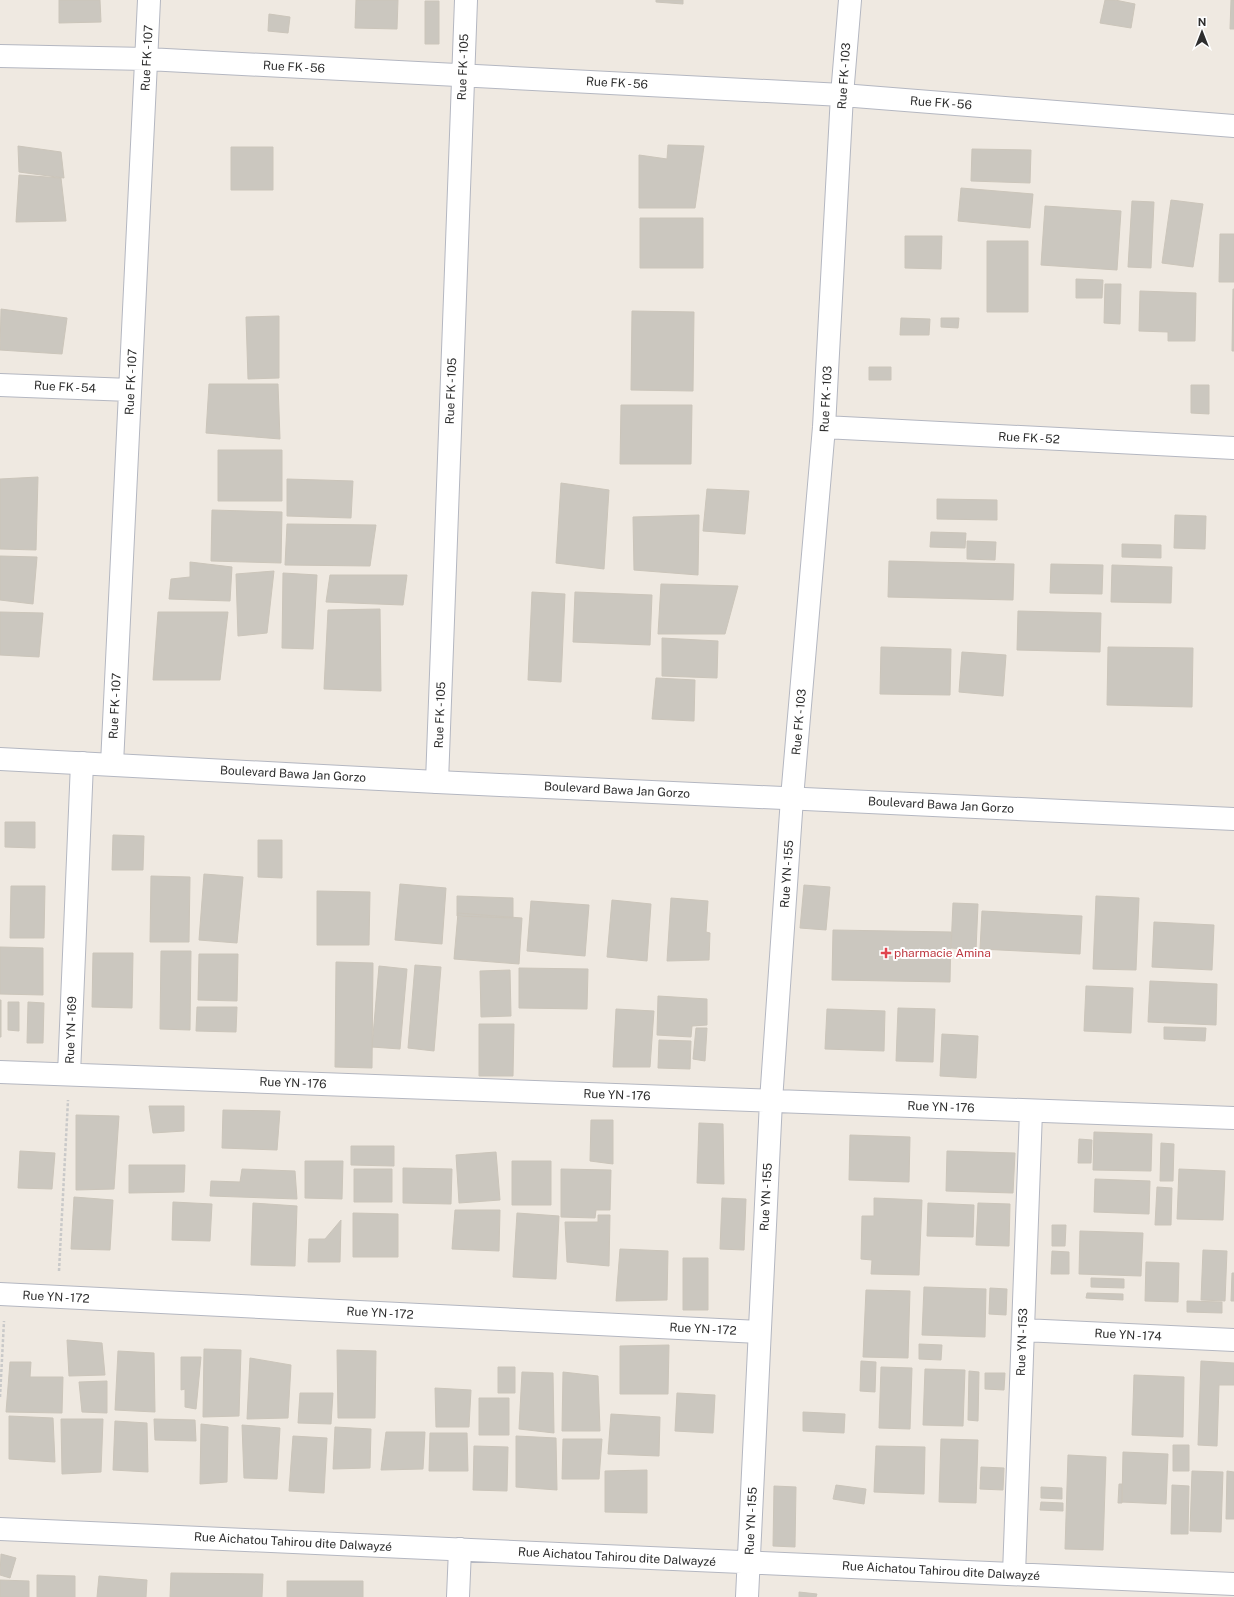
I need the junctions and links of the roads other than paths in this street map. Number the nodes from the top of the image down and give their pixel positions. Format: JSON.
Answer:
{"nodes":[{"id":1,"x":149,"y":0,"type":"edge"},
{"id":2,"x":466,"y":0,"type":"edge"},
{"id":3,"x":850,"y":0,"type":"edge"},
{"id":4,"x":0,"y":56,"type":"edge"},
{"id":5,"x":146,"y":59,"type":"junction"},
{"id":6,"x":463,"y":75,"type":"junction"},
{"id":7,"x":842,"y":95,"type":"junction"},
{"id":8,"x":1234,"y":126,"type":"edge"},
{"id":9,"x":0,"y":384,"type":"edge"},
{"id":10,"x":130,"y":390,"type":"junction"},
{"id":11,"x":824,"y":427,"type":"junction"},
{"id":12,"x":1234,"y":448,"type":"edge"},
{"id":13,"x":0,"y":760,"type":"edge"},
{"id":14,"x":82,"y":763,"type":"junction"},
{"id":15,"x":112,"y":764,"type":"junction"},
{"id":16,"x":437,"y":782,"type":"junction"},
{"id":17,"x":792,"y":798,"type":"junction"},
{"id":18,"x":1234,"y":818,"type":"edge"},
{"id":19,"x":0,"y":1072,"type":"edge"},
{"id":20,"x":69,"y":1074,"type":"junction"},
{"id":21,"x":771,"y":1101,"type":"junction"},
{"id":22,"x":1031,"y":1110,"type":"junction"},
{"id":23,"x":1234,"y":1118,"type":"edge"},
{"id":24,"x":3,"y":1295,"type":"edge"},
{"id":25,"x":1023,"y":1330,"type":"junction"},
{"id":26,"x":759,"y":1332,"type":"junction"},
{"id":27,"x":1234,"y":1340,"type":"edge"},
{"id":28,"x":0,"y":1529,"type":"edge"},
{"id":29,"x":460,"y":1550,"type":"junction"},
{"id":30,"x":749,"y":1562,"type":"junction"},
{"id":31,"x":1014,"y":1574,"type":"junction"},
{"id":32,"x":1234,"y":1584,"type":"edge"},
{"id":33,"x":458,"y":1597,"type":"edge"},
{"id":34,"x":747,"y":1597,"type":"edge"}],
"edges":[{"from":1,"to":5,"type":"street","name":"Rue FK - 107"},
{"from":2,"to":6,"type":"street","name":"Rue FK - 105"},
{"from":3,"to":7,"type":"street","name":"Rue FK - 103"},
{"from":4,"to":5,"type":"street","name":"Rue FK - 56"},
{"from":5,"to":6,"type":"street","name":"Rue FK - 56"},
{"from":5,"to":10,"type":"street","name":"Rue FK - 107"},
{"from":6,"to":7,"type":"street","name":"Rue FK - 56"},
{"from":6,"to":16,"type":"street","name":"Rue FK - 105"},
{"from":7,"to":8,"type":"street","name":"Rue FK - 56"},
{"from":7,"to":11,"type":"street","name":"Rue FK - 103"},
{"from":9,"to":10,"type":"street","name":"Rue FK - 54"},
{"from":10,"to":15,"type":"street","name":"Rue FK - 107"},
{"from":11,"to":12,"type":"street","name":"Rue FK - 52"},
{"from":11,"to":17,"type":"street","name":"Rue FK - 103"},
{"from":13,"to":14,"type":"street","name":"Boulevard Bawa Jan Gorzo"},
{"from":14,"to":15,"type":"street","name":"Boulevard Bawa Jan Gorzo"},
{"from":14,"to":20,"type":"street","name":"Rue YN - 169"},
{"from":15,"to":16,"type":"street","name":"Boulevard Bawa Jan Gorzo"},
{"from":16,"to":17,"type":"street","name":"Boulevard Bawa Jan Gorzo"},
{"from":17,"to":18,"type":"street","name":"Boulevard Bawa Jan Gorzo"},
{"from":17,"to":21,"type":"street","name":"Rue YN - 155"},
{"from":19,"to":20,"type":"street","name":"Rue YN - 176"},
{"from":20,"to":21,"type":"street","name":"Rue YN - 176"},
{"from":21,"to":22,"type":"street","name":"Rue YN - 176"},
{"from":21,"to":26,"type":"street","name":"Rue YN - 155"},
{"from":22,"to":23,"type":"street","name":"Rue YN - 176"},
{"from":22,"to":25,"type":"street","name":"Rue YN - 153"},
{"from":24,"to":26,"type":"street","name":"Rue YN - 172"},
{"from":25,"to":27,"type":"street","name":"Rue YN - 174"},
{"from":25,"to":31,"type":"street","name":"Rue YN - 153"},
{"from":26,"to":30,"type":"street","name":"Rue YN - 155"},
{"from":28,"to":29,"type":"street","name":"Rue Aichatou Tahirou dite Dalwayzé"},
{"from":29,"to":30,"type":"street","name":"Rue Aichatou Tahirou dite Dalwayzé"},
{"from":29,"to":33,"type":"street"},
{"from":30,"to":31,"type":"street","name":"Rue Aichatou Tahirou dite Dalwayzé"},
{"from":30,"to":34,"type":"street","name":"Rue YN - 155"},
{"from":31,"to":32,"type":"street","name":"Rue Aichatou Tahirou dite Dalwayzé"}]}
